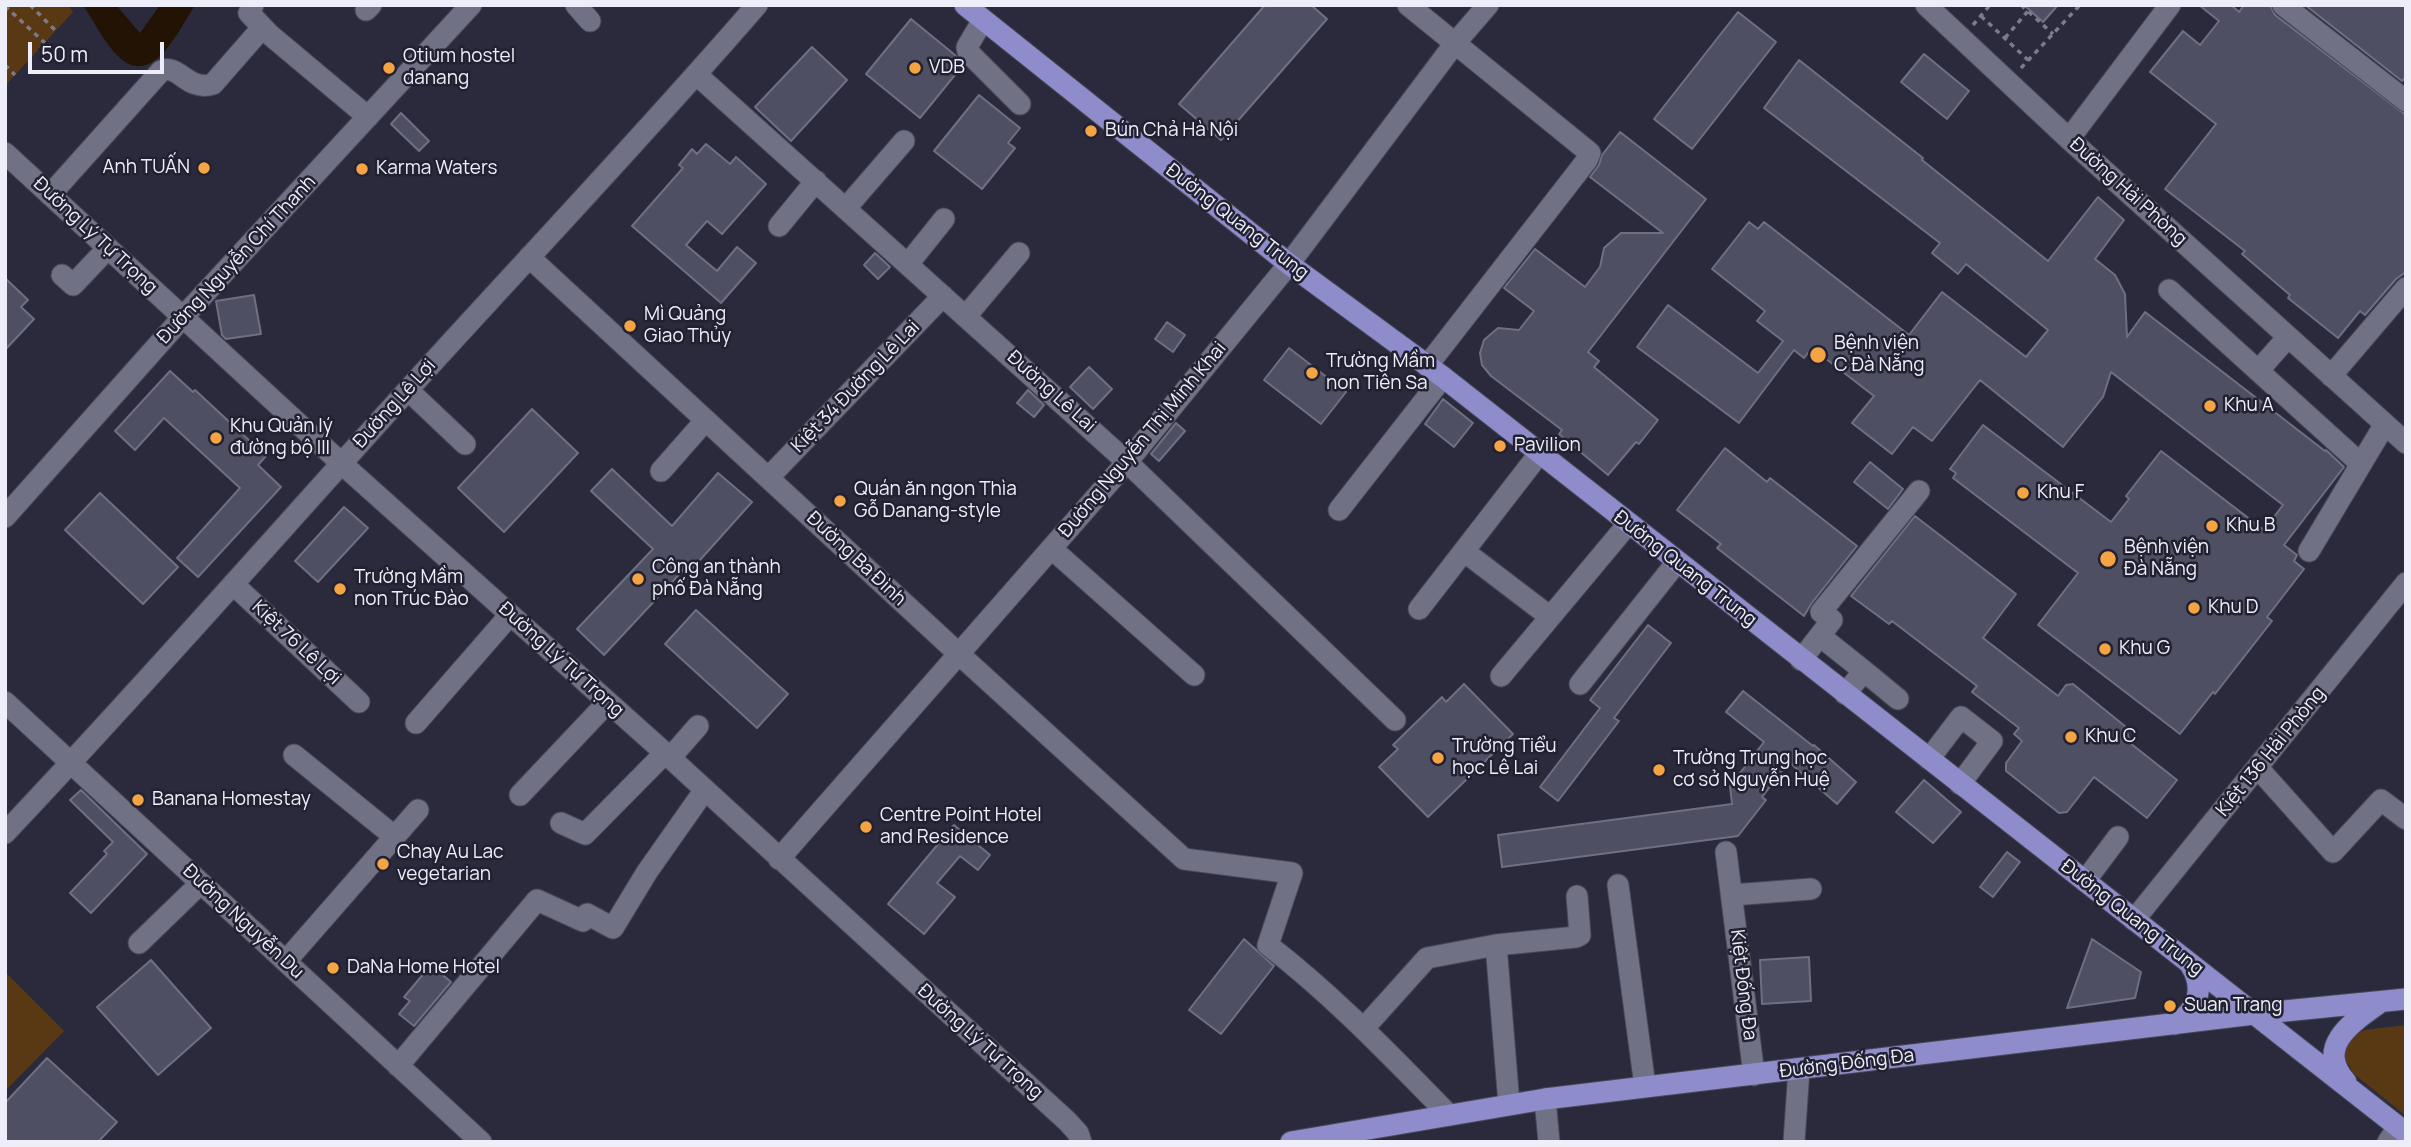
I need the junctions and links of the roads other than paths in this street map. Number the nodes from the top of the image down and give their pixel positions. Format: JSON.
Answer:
{"nodes":[{"id":1,"x":253,"y":5,"type":"edge"},
{"id":2,"x":757,"y":5,"type":"edge"},
{"id":3,"x":965,"y":5,"type":"edge"},
{"id":4,"x":1408,"y":5,"type":"edge"},
{"id":5,"x":1488,"y":5,"type":"edge"},
{"id":6,"x":1926,"y":5,"type":"edge"},
{"id":7,"x":2170,"y":5,"type":"edge"},
{"id":8,"x":2283,"y":5,"type":"edge"},
{"id":9,"x":459,"y":9,"type":"edge"},
{"id":10,"x":983,"y":20,"type":"junction"},
{"id":11,"x":262,"y":28,"type":"junction"},
{"id":12,"x":1456,"y":42,"type":"junction"},
{"id":13,"x":697,"y":75,"type":"junction"},
{"id":14,"x":2406,"y":101,"type":"edge"},
{"id":15,"x":1020,"y":104,"type":"dead end"},
{"id":16,"x":368,"y":117,"type":"junction"},
{"id":17,"x":2069,"y":139,"type":"junction"},
{"id":18,"x":904,"y":141,"type":"dead end"},
{"id":19,"x":5,"y":153,"type":"edge"},
{"id":20,"x":816,"y":181,"type":"junction"},
{"id":21,"x":50,"y":195,"type":"junction"},
{"id":22,"x":846,"y":208,"type":"junction"},
{"id":23,"x":944,"y":219,"type":"dead end"},
{"id":24,"x":779,"y":226,"type":"dead end"},
{"id":25,"x":108,"y":248,"type":"junction"},
{"id":26,"x":1019,"y":253,"type":"dead end"},
{"id":27,"x":529,"y":257,"type":"junction"},
{"id":28,"x":908,"y":264,"type":"junction"},
{"id":29,"x":1289,"y":264,"type":"junction"},
{"id":30,"x":62,"y":275,"type":"dead end"},
{"id":31,"x":2406,"y":288,"type":"edge"},
{"id":32,"x":2169,"y":290,"type":"dead end"},
{"id":33,"x":943,"y":296,"type":"junction"},
{"id":34,"x":966,"y":316,"type":"junction"},
{"id":35,"x":183,"y":317,"type":"junction"},
{"id":36,"x":2288,"y":337,"type":"junction"},
{"id":37,"x":1435,"y":371,"type":"junction"},
{"id":38,"x":2259,"y":371,"type":"junction"},
{"id":39,"x":2331,"y":376,"type":"junction"},
{"id":40,"x":408,"y":390,"type":"junction"},
{"id":41,"x":705,"y":421,"type":"junction"},
{"id":42,"x":2385,"y":424,"type":"junction"},
{"id":43,"x":465,"y":443,"type":"dead end"},
{"id":44,"x":2406,"y":443,"type":"edge"},
{"id":45,"x":1539,"y":454,"type":"junction"},
{"id":46,"x":1128,"y":462,"type":"junction"},
{"id":47,"x":341,"y":463,"type":"junction"},
{"id":48,"x":2361,"y":464,"type":"junction"},
{"id":49,"x":661,"y":471,"type":"dead end"},
{"id":50,"x":768,"y":478,"type":"junction"},
{"id":51,"x":1919,"y":491,"type":"dead end"},
{"id":52,"x":1339,"y":510,"type":"dead end"},
{"id":53,"x":5,"y":517,"type":"edge"},
{"id":54,"x":1628,"y":524,"type":"junction"},
{"id":55,"x":1052,"y":549,"type":"junction"},
{"id":56,"x":2309,"y":551,"type":"dead end"},
{"id":57,"x":1465,"y":552,"type":"junction"},
{"id":58,"x":1677,"y":562,"type":"junction"},
{"id":59,"x":2406,"y":583,"type":"edge"},
{"id":60,"x":233,"y":584,"type":"junction"},
{"id":61,"x":1419,"y":609,"type":"dead end"},
{"id":62,"x":510,"y":615,"type":"junction"},
{"id":63,"x":1549,"y":616,"type":"junction"},
{"id":64,"x":1820,"y":636,"type":"junction"},
{"id":65,"x":960,"y":655,"type":"junction"},
{"id":66,"x":1801,"y":660,"type":"junction"},
{"id":67,"x":1864,"y":671,"type":"junction"},
{"id":68,"x":1194,"y":675,"type":"dead end"},
{"id":69,"x":1501,"y":676,"type":"dead end"},
{"id":70,"x":1580,"y":684,"type":"dead end"},
{"id":71,"x":1845,"y":694,"type":"junction"},
{"id":72,"x":1898,"y":699,"type":"dead end"},
{"id":73,"x":5,"y":702,"type":"edge"},
{"id":74,"x":359,"y":702,"type":"dead end"},
{"id":75,"x":608,"y":702,"type":"junction"},
{"id":76,"x":1395,"y":720,"type":"dead end"},
{"id":77,"x":416,"y":723,"type":"dead end"},
{"id":78,"x":698,"y":726,"type":"dead end"},
{"id":79,"x":294,"y":755,"type":"dead end"},
{"id":80,"x":667,"y":755,"type":"junction"},
{"id":81,"x":1929,"y":759,"type":"junction"},
{"id":82,"x":71,"y":763,"type":"junction"},
{"id":83,"x":2258,"y":768,"type":"junction"},
{"id":84,"x":1960,"y":783,"type":"junction"},
{"id":85,"x":704,"y":791,"type":"junction"},
{"id":86,"x":520,"y":795,"type":"dead end"},
{"id":87,"x":418,"y":810,"type":"dead end"},
{"id":88,"x":2406,"y":819,"type":"edge"},
{"id":89,"x":561,"y":823,"type":"dead end"},
{"id":90,"x":5,"y":833,"type":"edge"},
{"id":91,"x":395,"y":837,"type":"junction"},
{"id":92,"x":2118,"y":837,"type":"dead end"},
{"id":93,"x":1726,"y":852,"type":"dead end"},
{"id":94,"x":779,"y":859,"type":"junction"},
{"id":95,"x":2085,"y":881,"type":"junction"},
{"id":96,"x":201,"y":883,"type":"junction"},
{"id":97,"x":1618,"y":885,"type":"dead end"},
{"id":98,"x":1811,"y":890,"type":"dead end"},
{"id":99,"x":1732,"y":895,"type":"junction"},
{"id":100,"x":1577,"y":896,"type":"dead end"},
{"id":101,"x":2134,"y":920,"type":"junction"},
{"id":102,"x":139,"y":943,"type":"dead end"},
{"id":103,"x":1496,"y":945,"type":"junction"},
{"id":104,"x":286,"y":961,"type":"junction"},
{"id":105,"x":2190,"y":964,"type":"junction"},
{"id":106,"x":2406,"y":999,"type":"edge"},
{"id":107,"x":2378,"y":1003,"type":"junction"},
{"id":108,"x":2255,"y":1014,"type":"junction"},
{"id":109,"x":2175,"y":1024,"type":"junction"},
{"id":110,"x":1364,"y":1028,"type":"junction"},
{"id":111,"x":398,"y":1066,"type":"junction"},
{"id":112,"x":1799,"y":1069,"type":"junction"},
{"id":113,"x":1754,"y":1075,"type":"junction"},
{"id":114,"x":1645,"y":1086,"type":"junction"},
{"id":115,"x":2355,"y":1092,"type":"junction"},
{"id":116,"x":1545,"y":1098,"type":"junction"},
{"id":117,"x":1509,"y":1104,"type":"junction"},
{"id":118,"x":1449,"y":1115,"type":"junction"},
{"id":119,"x":2397,"y":1134,"type":"edge"},
{"id":120,"x":481,"y":1142,"type":"edge"},
{"id":121,"x":1081,"y":1142,"type":"edge"},
{"id":122,"x":1291,"y":1142,"type":"edge"},
{"id":123,"x":1549,"y":1142,"type":"edge"},
{"id":124,"x":1794,"y":1142,"type":"edge"}],
"edges":[{"from":1,"to":11,"type":"street"},
{"from":2,"to":13,"type":"street","name":"Đường Lê Lợi"},
{"from":3,"to":10,"type":"main road","name":"Đường Quang Trung"},
{"from":4,"to":12,"type":"street"},
{"from":5,"to":12,"type":"street","name":"Đường Nguyễn Thị Minh Khai"},
{"from":6,"to":17,"type":"street","name":"Đường Hải Phòng"},
{"from":7,"to":17,"type":"street"},
{"from":8,"to":14,"type":"street"},
{"from":9,"to":16,"type":"street","name":"Đường Nguyễn Chí Thanh"},
{"from":10,"to":15,"type":"street"},
{"from":10,"to":29,"type":"main road","name":"Đường Quang Trung"},
{"from":11,"to":16,"type":"street"},
{"from":11,"to":21,"type":"street"},
{"from":12,"to":29,"type":"street","name":"Đường Nguyễn Thị Minh Khai"},
{"from":12,"to":37,"type":"street"},
{"from":13,"to":20,"type":"street","name":"Đường Lê Lai"},
{"from":13,"to":27,"type":"street","name":"Đường Lê Lợi"},
{"from":16,"to":35,"type":"street","name":"Đường Nguyễn Chí Thanh"},
{"from":17,"to":36,"type":"street","name":"Đường Hải Phòng"},
{"from":18,"to":22,"type":"street"},
{"from":19,"to":21,"type":"street","name":"Đường Lý Tự Trọng"},
{"from":20,"to":22,"type":"street","name":"Đường Lê Lai"},
{"from":20,"to":24,"type":"street"},
{"from":21,"to":25,"type":"street","name":"Đường Lý Tự Trọng"},
{"from":22,"to":28,"type":"street","name":"Đường Lê Lai"},
{"from":23,"to":28,"type":"street"},
{"from":25,"to":30,"type":"street"},
{"from":25,"to":35,"type":"street","name":"Đường Lý Tự Trọng"},
{"from":26,"to":34,"type":"street"},
{"from":27,"to":40,"type":"street","name":"Đường Lê Lợi"},
{"from":27,"to":41,"type":"street","name":"Đường Ba Đình"},
{"from":28,"to":33,"type":"street","name":"Đường Lê Lai"},
{"from":29,"to":37,"type":"main road","name":"Đường Quang Trung"},
{"from":29,"to":46,"type":"street","name":"Đường Nguyễn Thị Minh Khai"},
{"from":31,"to":39,"type":"street"},
{"from":32,"to":38,"type":"street"},
{"from":33,"to":34,"type":"street","name":"Đường Lê Lai"},
{"from":33,"to":50,"type":"street","name":"Kiệt 34 Đường Lê Lai"},
{"from":34,"to":46,"type":"street","name":"Đường Lê Lai"},
{"from":35,"to":47,"type":"street","name":"Đường Lý Tự Trọng"},
{"from":35,"to":53,"type":"street","name":"Đường Nguyễn Chí Thanh"},
{"from":36,"to":38,"type":"street"},
{"from":36,"to":39,"type":"street","name":"Đường Hải Phòng"},
{"from":37,"to":45,"type":"main road","name":"Đường Quang Trung"},
{"from":37,"to":52,"type":"street"},
{"from":38,"to":48,"type":"street"},
{"from":39,"to":42,"type":"street","name":"Đường Hải Phòng"},
{"from":40,"to":43,"type":"street"},
{"from":40,"to":47,"type":"street","name":"Đường Lê Lợi"},
{"from":41,"to":49,"type":"street"},
{"from":41,"to":50,"type":"street","name":"Đường Ba Đình"},
{"from":42,"to":44,"type":"street","name":"Đường Hải Phòng"},
{"from":42,"to":48,"type":"street"},
{"from":45,"to":54,"type":"main road","name":"Đường Quang Trung"},
{"from":45,"to":57,"type":"street"},
{"from":46,"to":55,"type":"street","name":"Đường Nguyễn Thị Minh Khai"},
{"from":46,"to":76,"type":"street","name":"Đường Lê Lai"},
{"from":47,"to":60,"type":"street","name":"Đường Lê Lợi"},
{"from":47,"to":62,"type":"street","name":"Đường Lý Tự Trọng"},
{"from":48,"to":56,"type":"street"},
{"from":50,"to":65,"type":"street","name":"Đường Ba Đình"},
{"from":51,"to":64,"type":"street"},
{"from":54,"to":58,"type":"main road","name":"Đường Quang Trung"},
{"from":54,"to":63,"type":"street"},
{"from":55,"to":65,"type":"street","name":"Đường Nguyễn Thị Minh Khai"},
{"from":55,"to":68,"type":"street"},
{"from":57,"to":61,"type":"street"},
{"from":57,"to":63,"type":"street"},
{"from":58,"to":66,"type":"main road","name":"Đường Quang Trung"},
{"from":58,"to":70,"type":"street"},
{"from":59,"to":83,"type":"street","name":"Kiệt 136 Hải Phòng"},
{"from":60,"to":74,"type":"street","name":"Kiệt 76 Lê Lợi"},
{"from":60,"to":82,"type":"street","name":"Đường Lê Lợi"},
{"from":62,"to":75,"type":"street","name":"Đường Lý Tự Trọng"},
{"from":62,"to":77,"type":"street"},
{"from":63,"to":69,"type":"street"},
{"from":64,"to":66,"type":"street"},
{"from":64,"to":67,"type":"street"},
{"from":65,"to":94,"type":"street","name":"Đường Nguyễn Thị Minh Khai"},
{"from":65,"to":110,"type":"street","name":"Đường Ba Đình"},
{"from":66,"to":71,"type":"main road","name":"Đường Quang Trung"},
{"from":67,"to":71,"type":"street"},
{"from":67,"to":72,"type":"street"},
{"from":71,"to":81,"type":"main road","name":"Đường Quang Trung"},
{"from":73,"to":82,"type":"street","name":"Đường Nguyễn Du"},
{"from":75,"to":80,"type":"street","name":"Đường Lý Tự Trọng"},
{"from":75,"to":86,"type":"street"},
{"from":78,"to":80,"type":"street"},
{"from":79,"to":91,"type":"street"},
{"from":80,"to":85,"type":"street","name":"Đường Lý Tự Trọng"},
{"from":80,"to":89,"type":"street"},
{"from":81,"to":84,"type":"main road","name":"Đường Quang Trung"},
{"from":81,"to":84,"type":"street"},
{"from":82,"to":90,"type":"street","name":"Đường Lê Lợi"},
{"from":82,"to":96,"type":"street","name":"Đường Nguyễn Du"},
{"from":83,"to":88,"type":"street"},
{"from":83,"to":101,"type":"street","name":"Kiệt 136 Hải Phòng"},
{"from":84,"to":95,"type":"main road","name":"Đường Quang Trung"},
{"from":85,"to":94,"type":"street","name":"Đường Lý Tự Trọng"},
{"from":85,"to":111,"type":"street"},
{"from":87,"to":91,"type":"street"},
{"from":91,"to":104,"type":"street"},
{"from":92,"to":95,"type":"street"},
{"from":93,"to":99,"type":"street","name":"Kiệt Đống Đa"},
{"from":94,"to":121,"type":"street","name":"Đường Lý Tự Trọng"},
{"from":95,"to":101,"type":"main road","name":"Đường Quang Trung"},
{"from":96,"to":102,"type":"street"},
{"from":96,"to":104,"type":"street","name":"Đường Nguyễn Du"},
{"from":97,"to":114,"type":"street"},
{"from":98,"to":99,"type":"street"},
{"from":99,"to":113,"type":"street","name":"Kiệt Đống Đa"},
{"from":100,"to":103,"type":"street"},
{"from":101,"to":105,"type":"main road","name":"Đường Quang Trung"},
{"from":103,"to":110,"type":"street"},
{"from":103,"to":117,"type":"street"},
{"from":104,"to":111,"type":"street","name":"Đường Nguyễn Du"},
{"from":105,"to":108,"type":"main road","name":"Đường Quang Trung"},
{"from":105,"to":109,"type":"main road"},
{"from":106,"to":107,"type":"main road","name":"Đường Đống Đa"},
{"from":107,"to":108,"type":"main road","name":"Đường Đống Đa"},
{"from":107,"to":115,"type":"main road"},
{"from":108,"to":109,"type":"main road","name":"Đường Đống Đa"},
{"from":108,"to":115,"type":"main road","name":"Đường Quang Trung"},
{"from":109,"to":112,"type":"main road","name":"Đường Đống Đa"},
{"from":110,"to":118,"type":"street"},
{"from":111,"to":120,"type":"street","name":"Đường Nguyễn Du"},
{"from":112,"to":113,"type":"main road","name":"Đường Đống Đa"},
{"from":112,"to":124,"type":"street"},
{"from":113,"to":114,"type":"main road","name":"Đường Đống Đa"},
{"from":114,"to":116,"type":"main road","name":"Đường Đống Đa"},
{"from":115,"to":119,"type":"main road","name":"Đường Quang Trung"},
{"from":116,"to":117,"type":"main road","name":"Đường Đống Đa"},
{"from":116,"to":123,"type":"street"},
{"from":117,"to":118,"type":"main road","name":"Đường Đống Đa"},
{"from":118,"to":122,"type":"main road","name":"Đường Đống Đa"}]}
